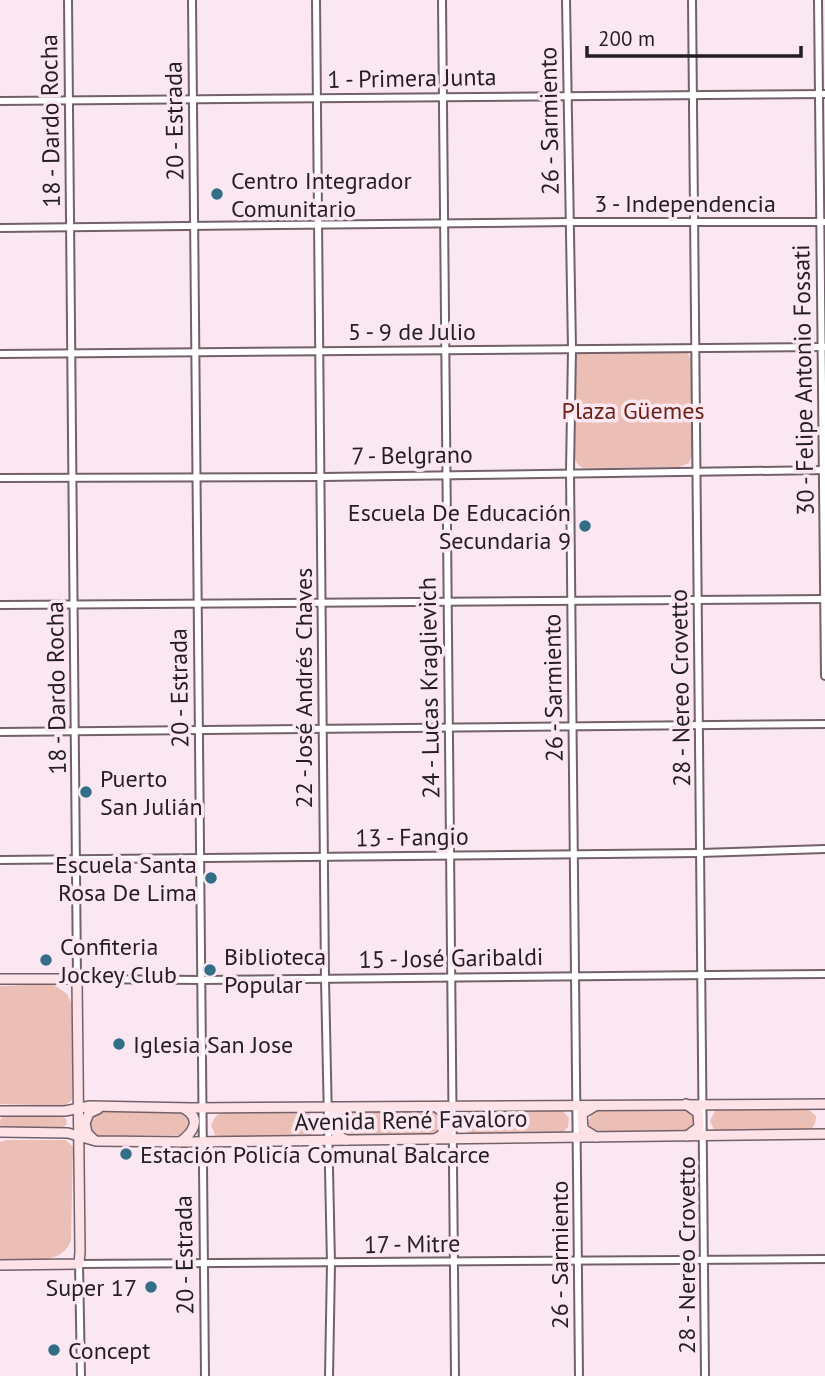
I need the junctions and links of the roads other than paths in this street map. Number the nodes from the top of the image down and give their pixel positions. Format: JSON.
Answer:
{"nodes":[{"id":1,"x":68,"y":0,"type":"edge"},
{"id":2,"x":192,"y":0,"type":"edge"},
{"id":3,"x":316,"y":0,"type":"edge"},
{"id":4,"x":442,"y":0,"type":"edge"},
{"id":5,"x":566,"y":0,"type":"edge"},
{"id":6,"x":692,"y":0,"type":"edge"},
{"id":7,"x":818,"y":0,"type":"edge"},
{"id":8,"x":822,"y":94,"type":"edge"},
{"id":9,"x":693,"y":95,"type":"junction"},
{"id":10,"x":567,"y":96,"type":"junction"},
{"id":11,"x":443,"y":97,"type":"junction"},
{"id":12,"x":317,"y":99,"type":"junction"},
{"id":13,"x":193,"y":100,"type":"junction"},
{"id":14,"x":0,"y":101,"type":"edge"},
{"id":15,"x":69,"y":101,"type":"junction"},
{"id":16,"x":570,"y":222,"type":"junction"},
{"id":17,"x":823,"y":222,"type":"edge"},
{"id":18,"x":695,"y":223,"type":"junction"},
{"id":19,"x":444,"y":225,"type":"junction"},
{"id":20,"x":318,"y":226,"type":"junction"},
{"id":21,"x":194,"y":227,"type":"junction"},
{"id":22,"x":0,"y":228,"type":"edge"},
{"id":23,"x":71,"y":228,"type":"junction"},
{"id":24,"x":823,"y":347,"type":"edge"},
{"id":25,"x":696,"y":348,"type":"junction"},
{"id":26,"x":572,"y":349,"type":"junction"},
{"id":27,"x":446,"y":350,"type":"junction"},
{"id":28,"x":319,"y":351,"type":"junction"},
{"id":29,"x":195,"y":352,"type":"junction"},
{"id":30,"x":72,"y":353,"type":"junction"},
{"id":31,"x":0,"y":354,"type":"edge"},
{"id":32,"x":824,"y":470,"type":"edge"},
{"id":33,"x":697,"y":471,"type":"junction"},
{"id":34,"x":570,"y":472,"type":"junction"},
{"id":35,"x":447,"y":474,"type":"junction"},
{"id":36,"x":196,"y":476,"type":"junction"},
{"id":37,"x":73,"y":477,"type":"junction"},
{"id":38,"x":322,"y":477,"type":"junction"},
{"id":39,"x":0,"y":478,"type":"edge"},
{"id":40,"x":825,"y":599,"type":"edge"},
{"id":41,"x":698,"y":600,"type":"junction"},
{"id":42,"x":572,"y":601,"type":"junction"},
{"id":43,"x":448,"y":602,"type":"junction"},
{"id":44,"x":321,"y":603,"type":"junction"},
{"id":45,"x":198,"y":604,"type":"junction"},
{"id":46,"x":74,"y":605,"type":"junction"},
{"id":47,"x":0,"y":606,"type":"edge"},
{"id":48,"x":825,"y":676,"type":"edge"},
{"id":49,"x":825,"y":724,"type":"edge"},
{"id":50,"x":699,"y":726,"type":"junction"},
{"id":51,"x":573,"y":727,"type":"junction"},
{"id":52,"x":449,"y":728,"type":"junction"},
{"id":53,"x":323,"y":729,"type":"junction"},
{"id":54,"x":199,"y":730,"type":"junction"},
{"id":55,"x":0,"y":732,"type":"edge"},
{"id":56,"x":75,"y":732,"type":"junction"},
{"id":57,"x":825,"y":849,"type":"edge"},
{"id":58,"x":700,"y":853,"type":"junction"},
{"id":59,"x":450,"y":855,"type":"junction"},
{"id":60,"x":574,"y":855,"type":"junction"},
{"id":61,"x":200,"y":858,"type":"junction"},
{"id":62,"x":324,"y":858,"type":"junction"},
{"id":63,"x":76,"y":859,"type":"junction"},
{"id":64,"x":0,"y":860,"type":"edge"},
{"id":65,"x":825,"y":974,"type":"edge"},
{"id":66,"x":702,"y":975,"type":"junction"},
{"id":67,"x":575,"y":976,"type":"junction"},
{"id":68,"x":452,"y":978,"type":"junction"},
{"id":69,"x":0,"y":979,"type":"edge"},
{"id":70,"x":78,"y":979,"type":"junction"},
{"id":71,"x":325,"y":979,"type":"junction"},
{"id":72,"x":201,"y":980,"type":"junction"},
{"id":73,"x":686,"y":1104,"type":"junction"},
{"id":74,"x":703,"y":1104,"type":"junction"},
{"id":75,"x":825,"y":1104,"type":"edge"},
{"id":76,"x":577,"y":1105,"type":"junction"},
{"id":77,"x":596,"y":1105,"type":"junction"},
{"id":78,"x":453,"y":1106,"type":"junction"},
{"id":79,"x":345,"y":1107,"type":"junction"},
{"id":80,"x":435,"y":1107,"type":"junction"},
{"id":81,"x":79,"y":1108,"type":"junction"},
{"id":82,"x":100,"y":1108,"type":"junction"},
{"id":83,"x":183,"y":1108,"type":"junction"},
{"id":84,"x":201,"y":1108,"type":"junction"},
{"id":85,"x":327,"y":1108,"type":"junction"},
{"id":86,"x":0,"y":1111,"type":"edge"},
{"id":87,"x":0,"y":1132,"type":"edge"},
{"id":88,"x":825,"y":1134,"type":"edge"},
{"id":89,"x":78,"y":1135,"type":"junction"},
{"id":90,"x":685,"y":1137,"type":"junction"},
{"id":91,"x":705,"y":1137,"type":"junction"},
{"id":92,"x":578,"y":1138,"type":"junction"},
{"id":93,"x":598,"y":1138,"type":"junction"},
{"id":94,"x":433,"y":1139,"type":"junction"},
{"id":95,"x":453,"y":1139,"type":"junction"},
{"id":96,"x":346,"y":1140,"type":"junction"},
{"id":97,"x":96,"y":1141,"type":"junction"},
{"id":98,"x":328,"y":1141,"type":"junction"},
{"id":99,"x":180,"y":1142,"type":"junction"},
{"id":100,"x":202,"y":1142,"type":"junction"},
{"id":101,"x":825,"y":1259,"type":"edge"},
{"id":102,"x":706,"y":1261,"type":"junction"},
{"id":103,"x":578,"y":1262,"type":"junction"},
{"id":104,"x":454,"y":1263,"type":"junction"},
{"id":105,"x":79,"y":1264,"type":"junction"},
{"id":106,"x":331,"y":1264,"type":"junction"},
{"id":107,"x":0,"y":1265,"type":"edge"},
{"id":108,"x":204,"y":1265,"type":"junction"},
{"id":109,"x":81,"y":1376,"type":"edge"},
{"id":110,"x":205,"y":1376,"type":"edge"},
{"id":111,"x":329,"y":1376,"type":"edge"},
{"id":112,"x":455,"y":1376,"type":"edge"},
{"id":113,"x":579,"y":1376,"type":"edge"},
{"id":114,"x":705,"y":1376,"type":"edge"}],
"edges":[{"from":1,"to":15,"type":"street","name":"18 - Dardo Rocha"},
{"from":2,"to":13,"type":"street","name":"20 - Estrada"},
{"from":3,"to":12,"type":"street","name":"22 - José Andrés Chaves"},
{"from":4,"to":11,"type":"street","name":"24 - Lucas Kraglievich"},
{"from":5,"to":10,"type":"street","name":"26 - Sarmiento"},
{"from":6,"to":9,"type":"street","name":"28 - Nereo Crovetto"},
{"from":7,"to":8,"type":"street","name":"30 - Felipe Antonio Fossati"},
{"from":8,"to":9,"type":"street","name":"1 - Primera Junta"},
{"from":8,"to":17,"type":"street","name":"30 - Felipe Antonio Fossati"},
{"from":9,"to":10,"type":"street","name":"1 - Primera Junta"},
{"from":9,"to":18,"type":"street","name":"28 - Nereo Crovetto"},
{"from":10,"to":11,"type":"street","name":"1 - Primera Junta"},
{"from":10,"to":16,"type":"street","name":"26 - Sarmiento"},
{"from":11,"to":12,"type":"street","name":"1 - Primera Junta"},
{"from":11,"to":19,"type":"street","name":"24 - Lucas Kraglievich"},
{"from":12,"to":13,"type":"street","name":"1 - Primera Junta"},
{"from":12,"to":20,"type":"street","name":"22 - José Andrés Chaves"},
{"from":13,"to":15,"type":"street","name":"1 - Primera Junta"},
{"from":13,"to":21,"type":"street","name":"20 - Estrada"},
{"from":14,"to":15,"type":"street","name":"1 - Primera Junta"},
{"from":15,"to":23,"type":"street","name":"18 - Dardo Rocha"},
{"from":16,"to":18,"type":"street","name":"3 - Independencia"},
{"from":16,"to":19,"type":"street","name":"3 - Independencia"},
{"from":16,"to":26,"type":"street","name":"26 - Sarmiento"},
{"from":17,"to":18,"type":"street","name":"3 - Independencia"},
{"from":17,"to":24,"type":"street","name":"30 - Felipe Antonio Fossati"},
{"from":18,"to":25,"type":"street","name":"28 - Nereo Crovetto"},
{"from":19,"to":20,"type":"street","name":"3 - Independencia"},
{"from":19,"to":27,"type":"street","name":"24 - Lucas Kraglievich"},
{"from":20,"to":21,"type":"street","name":"3 - Independencia"},
{"from":20,"to":28,"type":"street","name":"22 - José Andrés Chaves"},
{"from":21,"to":23,"type":"street","name":"3 - Independencia"},
{"from":21,"to":29,"type":"street","name":"20 - Estrada"},
{"from":22,"to":23,"type":"street","name":"3 - Independencia"},
{"from":23,"to":30,"type":"street","name":"18 - Dardo Rocha"},
{"from":24,"to":25,"type":"street","name":"5 - 9 de Julio"},
{"from":24,"to":32,"type":"street","name":"30 - Felipe Antonio Fossati"},
{"from":25,"to":26,"type":"street","name":"5 - 9 de Julio"},
{"from":25,"to":33,"type":"street","name":"28 - Nereo Crovetto"},
{"from":26,"to":27,"type":"street","name":"5 - 9 de Julio"},
{"from":26,"to":34,"type":"street","name":"26 - Sarmiento"},
{"from":27,"to":28,"type":"street","name":"5 - 9 de Julio"},
{"from":27,"to":35,"type":"street","name":"24 - Lucas Kraglievich"},
{"from":28,"to":29,"type":"street","name":"5 - 9 de Julio"},
{"from":28,"to":38,"type":"street","name":"22 - José Andrés Chaves"},
{"from":29,"to":30,"type":"street","name":"5 - 9 de Julio"},
{"from":29,"to":36,"type":"street","name":"20 - Estrada"},
{"from":30,"to":31,"type":"street","name":"5 - 9 de Julio"},
{"from":30,"to":37,"type":"street","name":"18 - Dardo Rocha"},
{"from":32,"to":33,"type":"street","name":"7 - Belgrano"},
{"from":32,"to":40,"type":"street","name":"30 - Felipe Antonio Fossati"},
{"from":33,"to":34,"type":"street","name":"7 - Belgrano"},
{"from":33,"to":41,"type":"street","name":"28 - Nereo Crovetto"},
{"from":34,"to":35,"type":"street","name":"7 - Belgrano"},
{"from":34,"to":42,"type":"street","name":"26 - Sarmiento"},
{"from":35,"to":38,"type":"street","name":"7 - Belgrano"},
{"from":35,"to":43,"type":"street","name":"24 - Lucas Kraglievich"},
{"from":36,"to":37,"type":"street","name":"7 - Belgrano"},
{"from":36,"to":38,"type":"street","name":"7 - Belgrano"},
{"from":36,"to":45,"type":"street","name":"20 - Estrada"},
{"from":37,"to":39,"type":"street","name":"7 - Belgrano"},
{"from":37,"to":46,"type":"street","name":"18 - Dardo Rocha"},
{"from":38,"to":44,"type":"street","name":"22 - José Andrés Chaves"},
{"from":40,"to":41,"type":"street"},
{"from":40,"to":48,"type":"street","name":"30 - Felipe Antonio Fossati"},
{"from":41,"to":42,"type":"street"},
{"from":41,"to":50,"type":"street","name":"28 - Nereo Crovetto"},
{"from":42,"to":43,"type":"street"},
{"from":42,"to":51,"type":"street","name":"26 - Sarmiento"},
{"from":43,"to":44,"type":"street"},
{"from":43,"to":52,"type":"street","name":"24 - Lucas Kraglievich"},
{"from":44,"to":45,"type":"street"},
{"from":44,"to":53,"type":"street","name":"22 - José Andrés Chaves"},
{"from":45,"to":46,"type":"street"},
{"from":45,"to":54,"type":"street","name":"20 - Estrada"},
{"from":46,"to":47,"type":"street"},
{"from":46,"to":56,"type":"street","name":"18 - Dardo Rocha"},
{"from":49,"to":50,"type":"street"},
{"from":50,"to":51,"type":"street"},
{"from":50,"to":58,"type":"street","name":"28 - Nereo Crovetto"},
{"from":51,"to":52,"type":"street"},
{"from":51,"to":60,"type":"street","name":"26 - Sarmiento"},
{"from":52,"to":53,"type":"street"},
{"from":52,"to":59,"type":"street","name":"24 - Lucas Kraglievich"},
{"from":53,"to":54,"type":"street"},
{"from":53,"to":62,"type":"street","name":"22 - José Andrés Chaves"},
{"from":54,"to":56,"type":"street"},
{"from":54,"to":61,"type":"street","name":"20 - Estrada"},
{"from":55,"to":56,"type":"street"},
{"from":56,"to":63,"type":"street","name":"18 - Dardo Rocha"},
{"from":57,"to":58,"type":"street","name":"13 - Fangio"},
{"from":58,"to":60,"type":"street","name":"13 - Fangio"},
{"from":58,"to":66,"type":"street","name":"28 - Nereo Crovetto"},
{"from":59,"to":60,"type":"street","name":"13 - Fangio"},
{"from":59,"to":62,"type":"street","name":"13 - Fangio"},
{"from":59,"to":68,"type":"street","name":"24 - Lucas Kraglievich"},
{"from":60,"to":67,"type":"street","name":"26 - Sarmiento"},
{"from":61,"to":62,"type":"street","name":"13 - Fangio"},
{"from":61,"to":63,"type":"street","name":"13 - Fangio"},
{"from":61,"to":72,"type":"street","name":"20 - Estrada"},
{"from":62,"to":71,"type":"street","name":"22 - José Andrés Chaves"},
{"from":63,"to":64,"type":"street","name":"13 - Fangio"},
{"from":63,"to":70,"type":"street","name":"18 - Dardo Rocha"},
{"from":65,"to":66,"type":"street","name":"15 - José Garibaldi"},
{"from":66,"to":67,"type":"street","name":"15 - José Garibaldi"},
{"from":66,"to":74,"type":"street","name":"28 - Nereo Crovetto"},
{"from":67,"to":68,"type":"street","name":"15 - José Garibaldi"},
{"from":67,"to":76,"type":"street","name":"26 - Sarmiento"},
{"from":68,"to":71,"type":"street","name":"15 - José Garibaldi"},
{"from":68,"to":78,"type":"street","name":"24 - Lucas Kraglievich"},
{"from":69,"to":70,"type":"main road"},
{"from":70,"to":72,"type":"street","name":"15 - José Garibaldi"},
{"from":70,"to":81,"type":"main road","name":"18 - Dardo Rocha"},
{"from":71,"to":72,"type":"street","name":"15 - José Garibaldi"},
{"from":71,"to":85,"type":"street","name":"22 - José Andrés Chaves"},
{"from":72,"to":84,"type":"street","name":"20 - Estrada"},
{"from":73,"to":74,"type":"main road","name":"Avenida René Favaloro"},
{"from":73,"to":77,"type":"main road","name":"Avenida René Favaloro"},
{"from":73,"to":90,"type":"main road"},
{"from":74,"to":75,"type":"main road","name":"Avenida René Favaloro"},
{"from":74,"to":91,"type":"street","name":"28 - Nereo Crovetto"},
{"from":76,"to":77,"type":"main road","name":"Avenida René Favaloro"},
{"from":76,"to":78,"type":"main road","name":"Avenida René Favaloro"},
{"from":76,"to":92,"type":"street","name":"26 - Sarmiento"},
{"from":77,"to":93,"type":"main road"},
{"from":78,"to":80,"type":"main road","name":"Avenida René Favaloro"},
{"from":78,"to":95,"type":"street","name":"24 - Lucas Kraglievich"},
{"from":79,"to":80,"type":"main road","name":"Avenida René Favaloro"},
{"from":79,"to":85,"type":"main road","name":"Avenida René Favaloro"},
{"from":79,"to":96,"type":"main road"},
{"from":80,"to":94,"type":"main road"},
{"from":81,"to":82,"type":"main road","name":"Avenida René Favaloro"},
{"from":81,"to":86,"type":"main road","name":"Avenida René Favaloro"},
{"from":81,"to":89,"type":"main road","name":"18 - Dardo Rocha"},
{"from":82,"to":83,"type":"main road","name":"Avenida René Favaloro"},
{"from":82,"to":97,"type":"main road"},
{"from":83,"to":84,"type":"main road","name":"Avenida René Favaloro"},
{"from":83,"to":99,"type":"main road"},
{"from":84,"to":85,"type":"main road","name":"Avenida René Favaloro"},
{"from":84,"to":100,"type":"street","name":"20 - Estrada"},
{"from":85,"to":98,"type":"street","name":"22 - José Andrés Chaves"},
{"from":87,"to":89,"type":"main road","name":"Avenida René Favaloro"},
{"from":88,"to":91,"type":"main road","name":"Avenida René Favaloro"},
{"from":89,"to":97,"type":"main road","name":"Avenida René Favaloro"},
{"from":89,"to":105,"type":"main road","name":"18 - Dardo Rocha"},
{"from":90,"to":91,"type":"main road","name":"Avenida René Favaloro"},
{"from":90,"to":93,"type":"main road","name":"Avenida René Favaloro"},
{"from":91,"to":102,"type":"street","name":"28 - Nereo Crovetto"},
{"from":92,"to":93,"type":"main road","name":"Avenida René Favaloro"},
{"from":92,"to":95,"type":"main road","name":"Avenida René Favaloro"},
{"from":92,"to":103,"type":"street","name":"26 - Sarmiento"},
{"from":94,"to":95,"type":"main road","name":"Avenida René Favaloro"},
{"from":94,"to":96,"type":"main road","name":"Avenida René Favaloro"},
{"from":95,"to":104,"type":"street","name":"24 - Lucas Kraglievich"},
{"from":96,"to":98,"type":"main road","name":"Avenida René Favaloro"},
{"from":97,"to":99,"type":"main road","name":"Avenida René Favaloro"},
{"from":98,"to":100,"type":"main road","name":"Avenida René Favaloro"},
{"from":98,"to":106,"type":"street","name":"22 - José Andrés Chaves"},
{"from":99,"to":100,"type":"main road","name":"Avenida René Favaloro"},
{"from":100,"to":108,"type":"street","name":"20 - Estrada"},
{"from":101,"to":102,"type":"street","name":"17 - Mitre"},
{"from":102,"to":103,"type":"street","name":"17 - Mitre"},
{"from":102,"to":114,"type":"street","name":"28 - Nereo Crovetto"},
{"from":103,"to":104,"type":"street","name":"17 - Mitre"},
{"from":103,"to":113,"type":"street","name":"26 - Sarmiento"},
{"from":104,"to":106,"type":"street","name":"17 - Mitre"},
{"from":104,"to":112,"type":"street","name":"24 - Lucas Kraglievich"},
{"from":105,"to":107,"type":"main road","name":"17 - Mitre"},
{"from":105,"to":108,"type":"street","name":"17 - Mitre"},
{"from":105,"to":109,"type":"street","name":"18 - Dardo Rocha"},
{"from":106,"to":108,"type":"street","name":"17 - Mitre"},
{"from":106,"to":111,"type":"street","name":"22 - José Andrés Chaves"},
{"from":108,"to":110,"type":"street","name":"20 - Estrada"}]}
